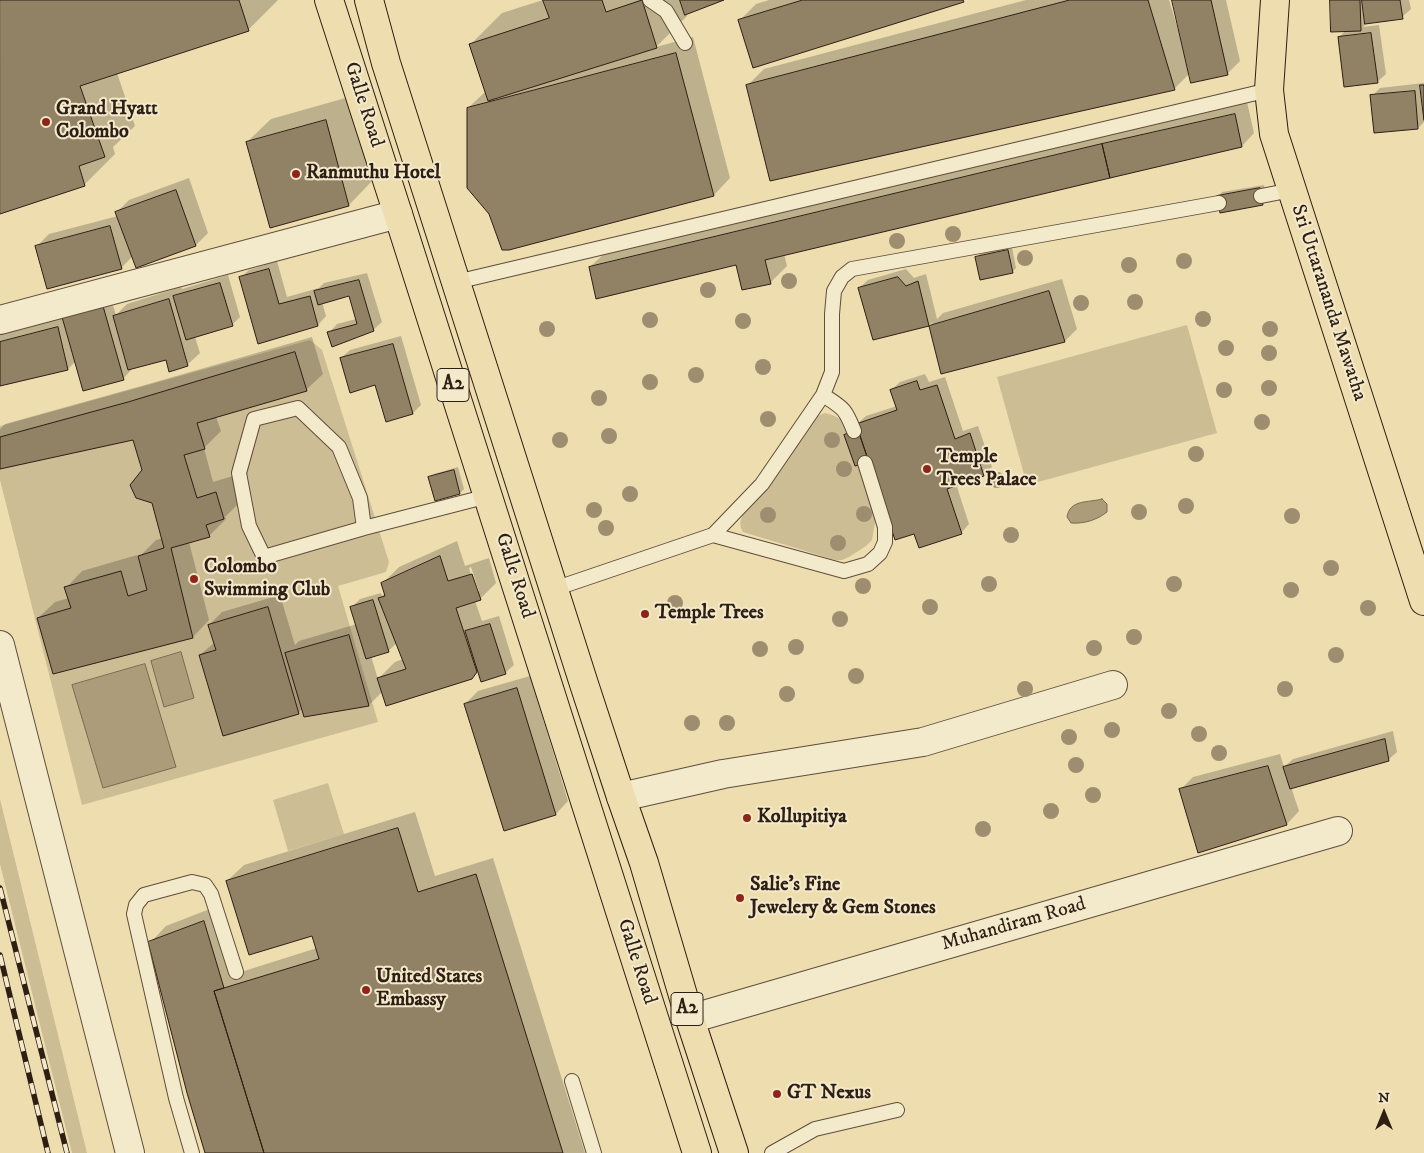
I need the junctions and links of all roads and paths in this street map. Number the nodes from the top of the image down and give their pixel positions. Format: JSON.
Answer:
{"nodes":[{"id":1,"x":329,"y":0,"type":"edge"},
{"id":2,"x":369,"y":0,"type":"edge"},
{"id":3,"x":650,"y":0,"type":"edge"},
{"id":4,"x":1275,"y":0,"type":"edge"},
{"id":5,"x":685,"y":43,"type":"dead end"},
{"id":6,"x":1270,"y":90,"type":"junction"},
{"id":7,"x":1292,"y":190,"type":"junction"},
{"id":8,"x":1262,"y":196,"type":"dead end"},
{"id":9,"x":1219,"y":203,"type":"dead end"},
{"id":10,"x":398,"y":214,"type":"junction"},
{"id":11,"x":456,"y":282,"type":"junction"},
{"id":12,"x":0,"y":320,"type":"edge"},
{"id":13,"x":823,"y":395,"type":"junction"},
{"id":14,"x":854,"y":432,"type":"dead end"},
{"id":15,"x":864,"y":463,"type":"dead end"},
{"id":16,"x":488,"y":496,"type":"junction"},
{"id":17,"x":364,"y":528,"type":"junction"},
{"id":18,"x":713,"y":535,"type":"junction"},
{"id":19,"x":554,"y":588,"type":"junction"},
{"id":20,"x":521,"y":600,"type":"junction"},
{"id":21,"x":1424,"y":601,"type":"edge"},
{"id":22,"x":0,"y":645,"type":"edge"},
{"id":23,"x":1113,"y":685,"type":"dead end"},
{"id":24,"x":621,"y":797,"type":"junction"},
{"id":25,"x":587,"y":806,"type":"junction"},
{"id":26,"x":1338,"y":831,"type":"dead end"},
{"id":27,"x":236,"y":972,"type":"dead end"},
{"id":28,"x":690,"y":1019,"type":"junction"},
{"id":29,"x":572,"y":1081,"type":"dead end"},
{"id":30,"x":897,"y":1110,"type":"dead end"},
{"id":31,"x":130,"y":1153,"type":"edge"},
{"id":32,"x":192,"y":1153,"type":"edge"},
{"id":33,"x":594,"y":1153,"type":"edge"},
{"id":34,"x":697,"y":1153,"type":"edge"},
{"id":35,"x":734,"y":1153,"type":"edge"},
{"id":36,"x":772,"y":1153,"type":"edge"}],
"edges":[{"from":1,"to":10,"type":"main road","name":"Galle Road","number":"A2"},
{"from":2,"to":11,"type":"main road","name":"Galle Road","number":"A2"},
{"from":3,"to":5,"type":"lane"},
{"from":4,"to":6,"type":"main road","name":"Sri Uttarananda Mawatha"},
{"from":6,"to":7,"type":"main road","name":"Sri Uttarananda Mawatha"},
{"from":6,"to":11,"type":"lane"},
{"from":7,"to":8,"type":"lane"},
{"from":7,"to":21,"type":"main road","name":"Sri Uttarananda Mawatha"},
{"from":9,"to":13,"type":"lane"},
{"from":10,"to":12,"type":"street"},
{"from":10,"to":16,"type":"main road","name":"Galle Road","number":"A2"},
{"from":11,"to":19,"type":"main road","name":"Galle Road","number":"A2"},
{"from":13,"to":14,"type":"lane"},
{"from":13,"to":18,"type":"lane"},
{"from":15,"to":18,"type":"lane"},
{"from":16,"to":17,"type":"lane"},
{"from":16,"to":20,"type":"main road","name":"Galle Road","number":"A2"},
{"from":17,"to":17,"type":"lane"},
{"from":18,"to":19,"type":"lane"},
{"from":19,"to":20,"type":"main road"},
{"from":19,"to":24,"type":"main road","name":"Galle Road","number":"A2"},
{"from":20,"to":25,"type":"main road","name":"Galle Road","number":"A2"},
{"from":22,"to":31,"type":"street"},
{"from":23,"to":24,"type":"street"},
{"from":24,"to":25,"type":"main road"},
{"from":24,"to":28,"type":"main road","name":"Galle Road","number":"A2"},
{"from":25,"to":34,"type":"main road","name":"Galle Road","number":"A2"},
{"from":26,"to":28,"type":"street","name":"Muhandiram Road"},
{"from":27,"to":32,"type":"lane"},
{"from":28,"to":35,"type":"main road","name":"Galle Road","number":"A2"},
{"from":29,"to":33,"type":"lane"},
{"from":30,"to":36,"type":"lane"}]}
